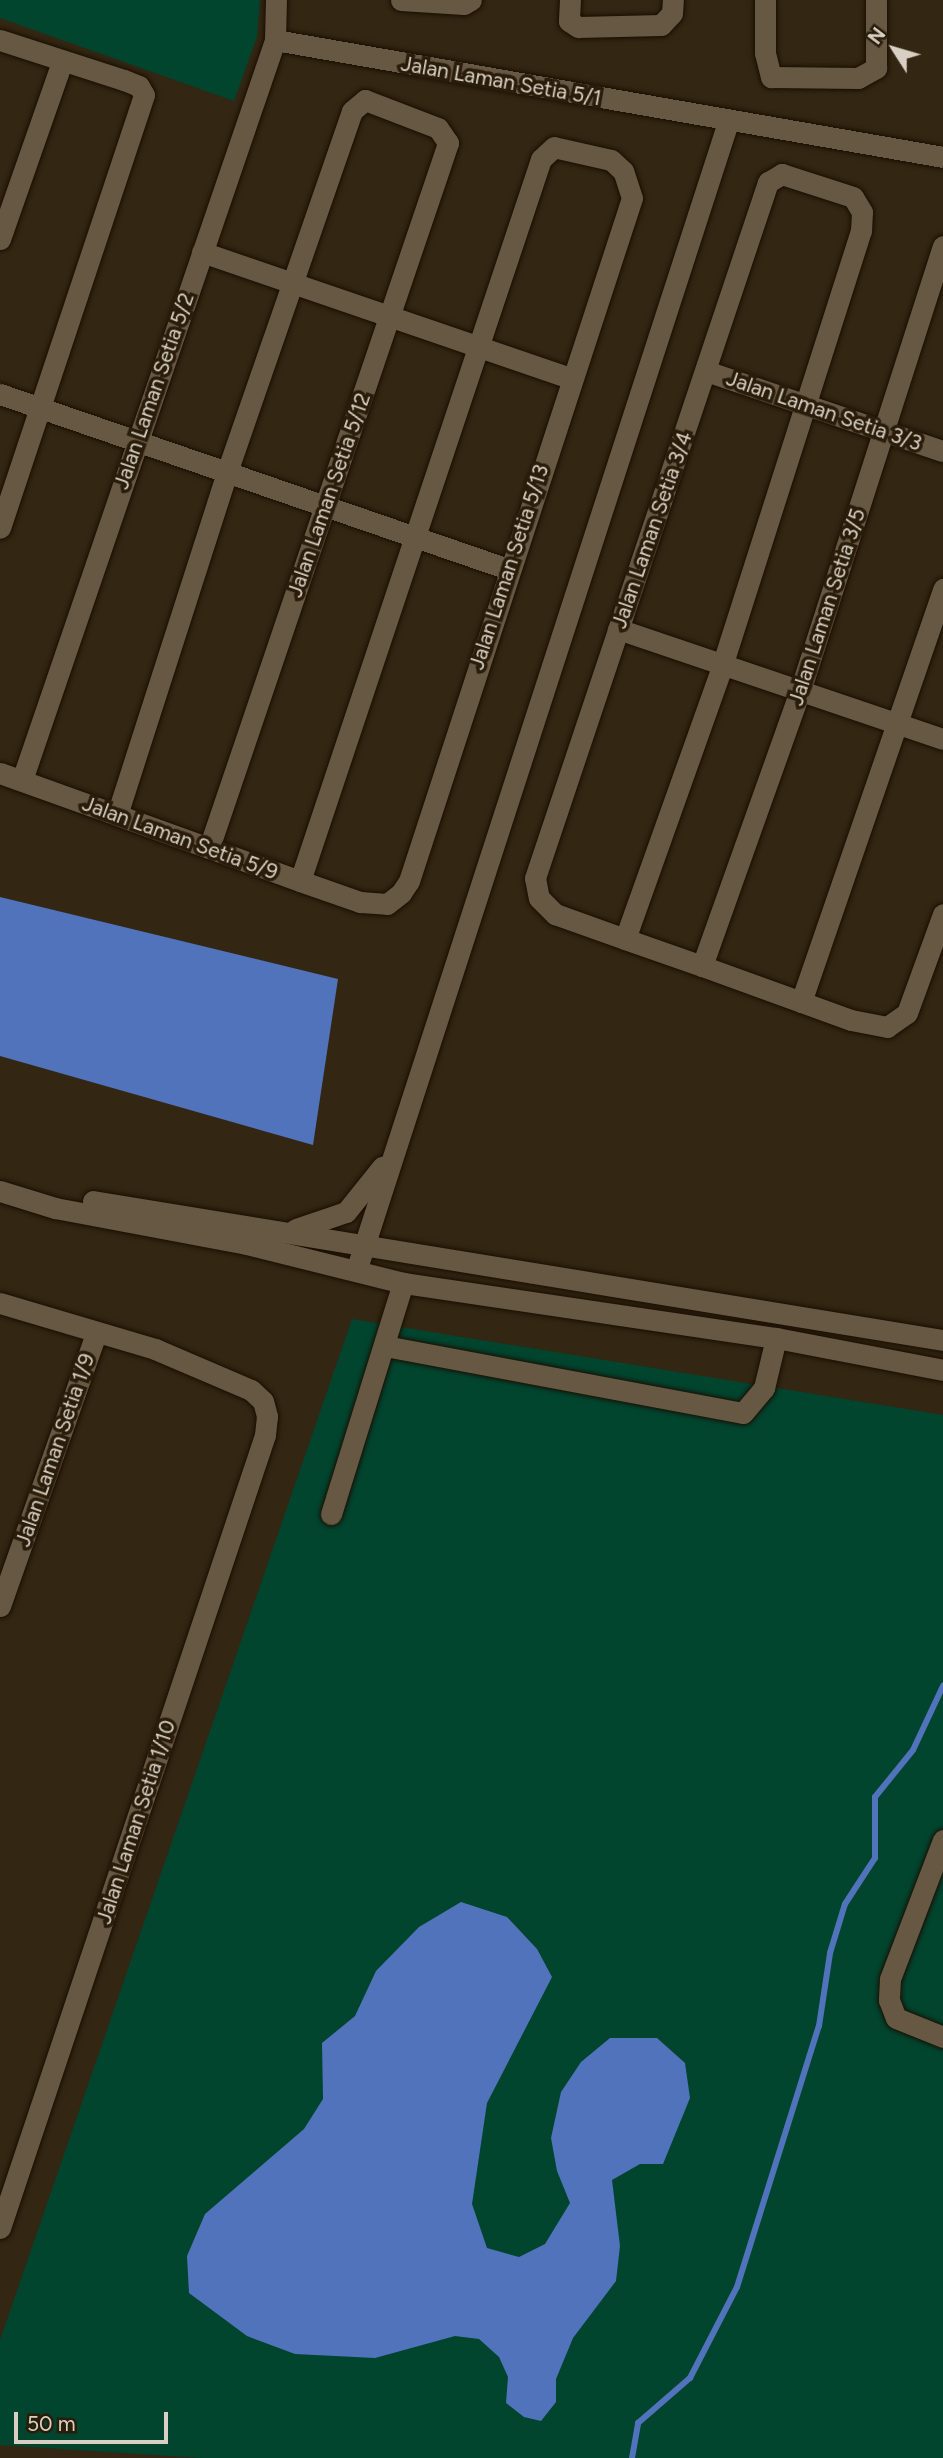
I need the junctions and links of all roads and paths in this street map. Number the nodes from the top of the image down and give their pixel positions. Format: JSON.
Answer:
{"nodes":[{"id":1,"x":276,"y":0,"type":"edge"},
{"id":2,"x":401,"y":0,"type":"edge"},
{"id":3,"x":570,"y":0,"type":"edge"},
{"id":4,"x":673,"y":0,"type":"edge"},
{"id":5,"x":765,"y":0,"type":"edge"},
{"id":6,"x":876,"y":0,"type":"edge"},
{"id":7,"x":467,"y":2,"type":"edge"},
{"id":8,"x":0,"y":40,"type":"edge"},
{"id":9,"x":275,"y":40,"type":"junction"},
{"id":10,"x":62,"y":62,"type":"junction"},
{"id":11,"x":728,"y":122,"type":"junction"},
{"id":12,"x":943,"y":157,"type":"edge"},
{"id":13,"x":0,"y":239,"type":"edge"},
{"id":14,"x":943,"y":246,"type":"edge"},
{"id":15,"x":202,"y":252,"type":"junction"},
{"id":16,"x":293,"y":283,"type":"junction"},
{"id":17,"x":389,"y":317,"type":"junction"},
{"id":18,"x":475,"y":345,"type":"junction"},
{"id":19,"x":706,"y":371,"type":"junction"},
{"id":20,"x":572,"y":378,"type":"junction"},
{"id":21,"x":0,"y":394,"type":"edge"},
{"id":22,"x":808,"y":402,"type":"junction"},
{"id":23,"x":41,"y":409,"type":"junction"},
{"id":24,"x":884,"y":432,"type":"junction"},
{"id":25,"x":135,"y":442,"type":"junction"},
{"id":26,"x":943,"y":451,"type":"edge"},
{"id":27,"x":227,"y":472,"type":"junction"},
{"id":28,"x":325,"y":507,"type":"junction"},
{"id":29,"x":0,"y":528,"type":"edge"},
{"id":30,"x":413,"y":536,"type":"junction"},
{"id":31,"x":508,"y":569,"type":"junction"},
{"id":32,"x":943,"y":589,"type":"edge"},
{"id":33,"x":618,"y":629,"type":"junction"},
{"id":34,"x":722,"y":666,"type":"junction"},
{"id":35,"x":800,"y":691,"type":"junction"},
{"id":36,"x":899,"y":722,"type":"junction"},
{"id":37,"x":943,"y":739,"type":"edge"},
{"id":38,"x":0,"y":773,"type":"edge"},
{"id":39,"x":22,"y":780,"type":"junction"},
{"id":40,"x":117,"y":816,"type":"junction"},
{"id":41,"x":209,"y":848,"type":"junction"},
{"id":42,"x":300,"y":881,"type":"junction"},
{"id":43,"x":360,"y":902,"type":"joint"},
{"id":44,"x":943,"y":914,"type":"edge"},
{"id":45,"x":625,"y":939,"type":"junction"},
{"id":46,"x":702,"y":966,"type":"junction"},
{"id":47,"x":801,"y":1002,"type":"junction"},
{"id":48,"x":396,"y":1146,"type":"junction"},
{"id":49,"x":0,"y":1176,"type":"edge"},
{"id":50,"x":0,"y":1191,"type":"edge"},
{"id":51,"x":277,"y":1231,"type":"junction"},
{"id":52,"x":366,"y":1242,"type":"junction"},
{"id":53,"x":356,"y":1271,"type":"junction"},
{"id":54,"x":403,"y":1283,"type":"junction"},
{"id":55,"x":0,"y":1303,"type":"edge"},
{"id":56,"x":96,"y":1333,"type":"junction"},
{"id":57,"x":776,"y":1338,"type":"junction"},
{"id":58,"x":943,"y":1340,"type":"edge"},
{"id":59,"x":385,"y":1346,"type":"junction"},
{"id":60,"x":943,"y":1370,"type":"edge"},
{"id":61,"x":331,"y":1514,"type":"dead end"},
{"id":62,"x":0,"y":1606,"type":"edge"},
{"id":63,"x":943,"y":1840,"type":"edge"},
{"id":64,"x":943,"y":2037,"type":"edge"},
{"id":65,"x":0,"y":2228,"type":"edge"}],
"edges":[{"from":1,"to":9,"type":"street","name":"Jalan Laman Setia 5/2"},
{"from":2,"to":7,"type":"street"},
{"from":3,"to":4,"type":"street"},
{"from":5,"to":6,"type":"street"},
{"from":8,"to":10,"type":"street"},
{"from":9,"to":11,"type":"street","name":"Jalan Laman Setia 5/1"},
{"from":9,"to":15,"type":"street","name":"Jalan Laman Setia 5/2"},
{"from":10,"to":13,"type":"street"},
{"from":10,"to":23,"type":"street"},
{"from":11,"to":12,"type":"street","name":"Jalan Laman Setia 5/1"},
{"from":11,"to":48,"type":"street"},
{"from":14,"to":24,"type":"street","name":"Jalan Laman Setia 3/5"},
{"from":15,"to":16,"type":"street"},
{"from":15,"to":25,"type":"street","name":"Jalan Laman Setia 5/2"},
{"from":16,"to":17,"type":"street"},
{"from":16,"to":17,"type":"street","name":"Jalan Laman Setia 5/12"},
{"from":16,"to":27,"type":"street"},
{"from":17,"to":18,"type":"street"},
{"from":17,"to":28,"type":"street","name":"Jalan Laman Setia 5/12"},
{"from":18,"to":20,"type":"street"},
{"from":18,"to":20,"type":"street","name":"Jalan Laman Setia 5/13"},
{"from":18,"to":30,"type":"street"},
{"from":19,"to":22,"type":"street","name":"Jalan Laman Setia 3/3"},
{"from":19,"to":22,"type":"street","name":"Jalan Laman Setia 3/4"},
{"from":19,"to":33,"type":"street","name":"Jalan Laman Setia 3/4"},
{"from":20,"to":31,"type":"street","name":"Jalan Laman Setia 5/13"},
{"from":21,"to":23,"type":"street"},
{"from":22,"to":24,"type":"street","name":"Jalan Laman Setia 3/3"},
{"from":22,"to":34,"type":"street"},
{"from":23,"to":25,"type":"street"},
{"from":23,"to":29,"type":"street"},
{"from":24,"to":26,"type":"street","name":"Jalan Laman Setia 3/3"},
{"from":24,"to":35,"type":"street","name":"Jalan Laman Setia 3/5"},
{"from":25,"to":27,"type":"street"},
{"from":25,"to":39,"type":"street","name":"Jalan Laman Setia 5/2"},
{"from":27,"to":28,"type":"street"},
{"from":27,"to":40,"type":"street"},
{"from":28,"to":30,"type":"street"},
{"from":28,"to":41,"type":"street","name":"Jalan Laman Setia 5/12"},
{"from":30,"to":31,"type":"street"},
{"from":30,"to":42,"type":"street"},
{"from":31,"to":43,"type":"street","name":"Jalan Laman Setia 5/13"},
{"from":32,"to":36,"type":"street"},
{"from":33,"to":34,"type":"street"},
{"from":33,"to":45,"type":"street","name":"Jalan Laman Setia 3/4"},
{"from":34,"to":35,"type":"street"},
{"from":34,"to":45,"type":"street"},
{"from":35,"to":36,"type":"street"},
{"from":35,"to":46,"type":"street","name":"Jalan Laman Setia 3/5"},
{"from":36,"to":37,"type":"street"},
{"from":36,"to":47,"type":"street"},
{"from":38,"to":39,"type":"street","name":"Jalan Laman Setia 5/9"},
{"from":39,"to":40,"type":"street","name":"Jalan Laman Setia 5/9"},
{"from":40,"to":41,"type":"street","name":"Jalan Laman Setia 5/9"},
{"from":41,"to":42,"type":"street","name":"Jalan Laman Setia 5/9"},
{"from":42,"to":43,"type":"street","name":"Jalan Laman Setia 5/9"},
{"from":44,"to":47,"type":"street"},
{"from":45,"to":46,"type":"street"},
{"from":46,"to":47,"type":"street"},
{"from":48,"to":51,"type":"street"},
{"from":48,"to":52,"type":"street"},
{"from":49,"to":51,"type":"street"},
{"from":50,"to":53,"type":"street"},
{"from":51,"to":52,"type":"street"},
{"from":52,"to":53,"type":"street"},
{"from":52,"to":58,"type":"street"},
{"from":53,"to":54,"type":"street"},
{"from":54,"to":57,"type":"street"},
{"from":54,"to":59,"type":"street"},
{"from":55,"to":56,"type":"street"},
{"from":56,"to":62,"type":"street","name":"Jalan Laman Setia 1/9"},
{"from":56,"to":65,"type":"street","name":"Jalan Laman Setia 1/10"},
{"from":57,"to":59,"type":"street"},
{"from":57,"to":60,"type":"street"},
{"from":59,"to":61,"type":"street"},
{"from":63,"to":64,"type":"street"}]}
